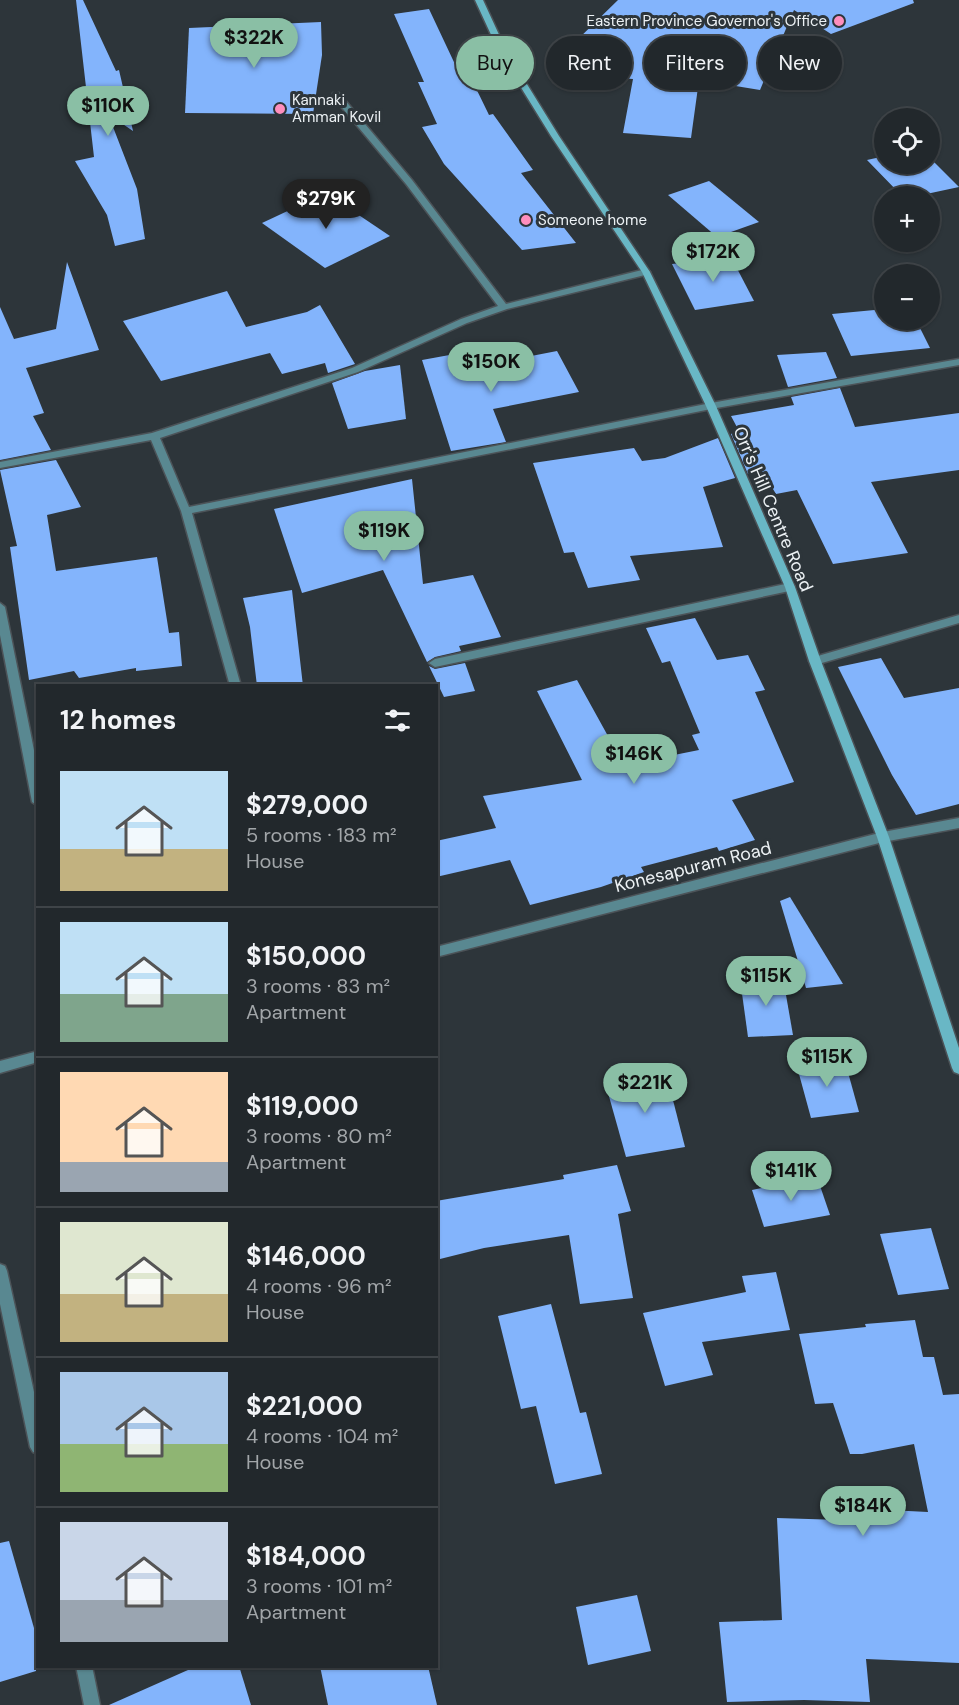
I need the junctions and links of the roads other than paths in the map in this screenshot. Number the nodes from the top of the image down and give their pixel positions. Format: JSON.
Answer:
{"nodes":[{"id":1,"x":479,"y":0,"type":"edge"},
{"id":2,"x":336,"y":95,"type":"dead end"},
{"id":3,"x":646,"y":272,"type":"junction"},
{"id":4,"x":504,"y":307,"type":"junction"},
{"id":5,"x":959,"y":362,"type":"edge"},
{"id":6,"x":711,"y":406,"type":"junction"},
{"id":7,"x":154,"y":436,"type":"junction"},
{"id":8,"x":0,"y":465,"type":"edge"},
{"id":9,"x":186,"y":511,"type":"junction"},
{"id":10,"x":790,"y":587,"type":"junction"},
{"id":11,"x":0,"y":607,"type":"edge"},
{"id":12,"x":959,"y":619,"type":"edge"},
{"id":13,"x":815,"y":661,"type":"junction"},
{"id":14,"x":435,"y":663,"type":"dead end"},
{"id":15,"x":235,"y":684,"type":"edge"},
{"id":16,"x":36,"y":792,"type":"edge"},
{"id":17,"x":959,"y":823,"type":"edge"},
{"id":18,"x":883,"y":837,"type":"junction"},
{"id":19,"x":438,"y":951,"type":"edge"},
{"id":20,"x":36,"y":1057,"type":"edge"},
{"id":21,"x":0,"y":1067,"type":"edge"},
{"id":22,"x":959,"y":1068,"type":"edge"},
{"id":23,"x":0,"y":1271,"type":"edge"},
{"id":24,"x":36,"y":1438,"type":"edge"},
{"id":25,"x":84,"y":1668,"type":"edge"},
{"id":26,"x":92,"y":1705,"type":"edge"}],
"edges":[{"from":1,"to":3,"type":"street","name":"Orr's Hill Centre Road"},
{"from":2,"to":4,"type":"street"},
{"from":3,"to":4,"type":"street"},
{"from":3,"to":6,"type":"street","name":"Orr's Hill Centre Road"},
{"from":4,"to":7,"type":"street"},
{"from":5,"to":6,"type":"street"},
{"from":6,"to":9,"type":"street"},
{"from":6,"to":10,"type":"street","name":"Orr's Hill Centre Road"},
{"from":7,"to":8,"type":"street"},
{"from":7,"to":9,"type":"street"},
{"from":9,"to":15,"type":"street"},
{"from":10,"to":13,"type":"street","name":"Orr's Hill Centre Road"},
{"from":10,"to":14,"type":"street"},
{"from":11,"to":16,"type":"street"},
{"from":12,"to":13,"type":"street"},
{"from":13,"to":18,"type":"street","name":"Orr's Hill Centre Road"},
{"from":17,"to":18,"type":"street","name":"Konesapuram Road"},
{"from":18,"to":19,"type":"street","name":"Konesapuram Road"},
{"from":18,"to":22,"type":"street","name":"Orr's Hill Centre Road"},
{"from":20,"to":21,"type":"street"},
{"from":23,"to":24,"type":"street"},
{"from":25,"to":26,"type":"street"}]}
